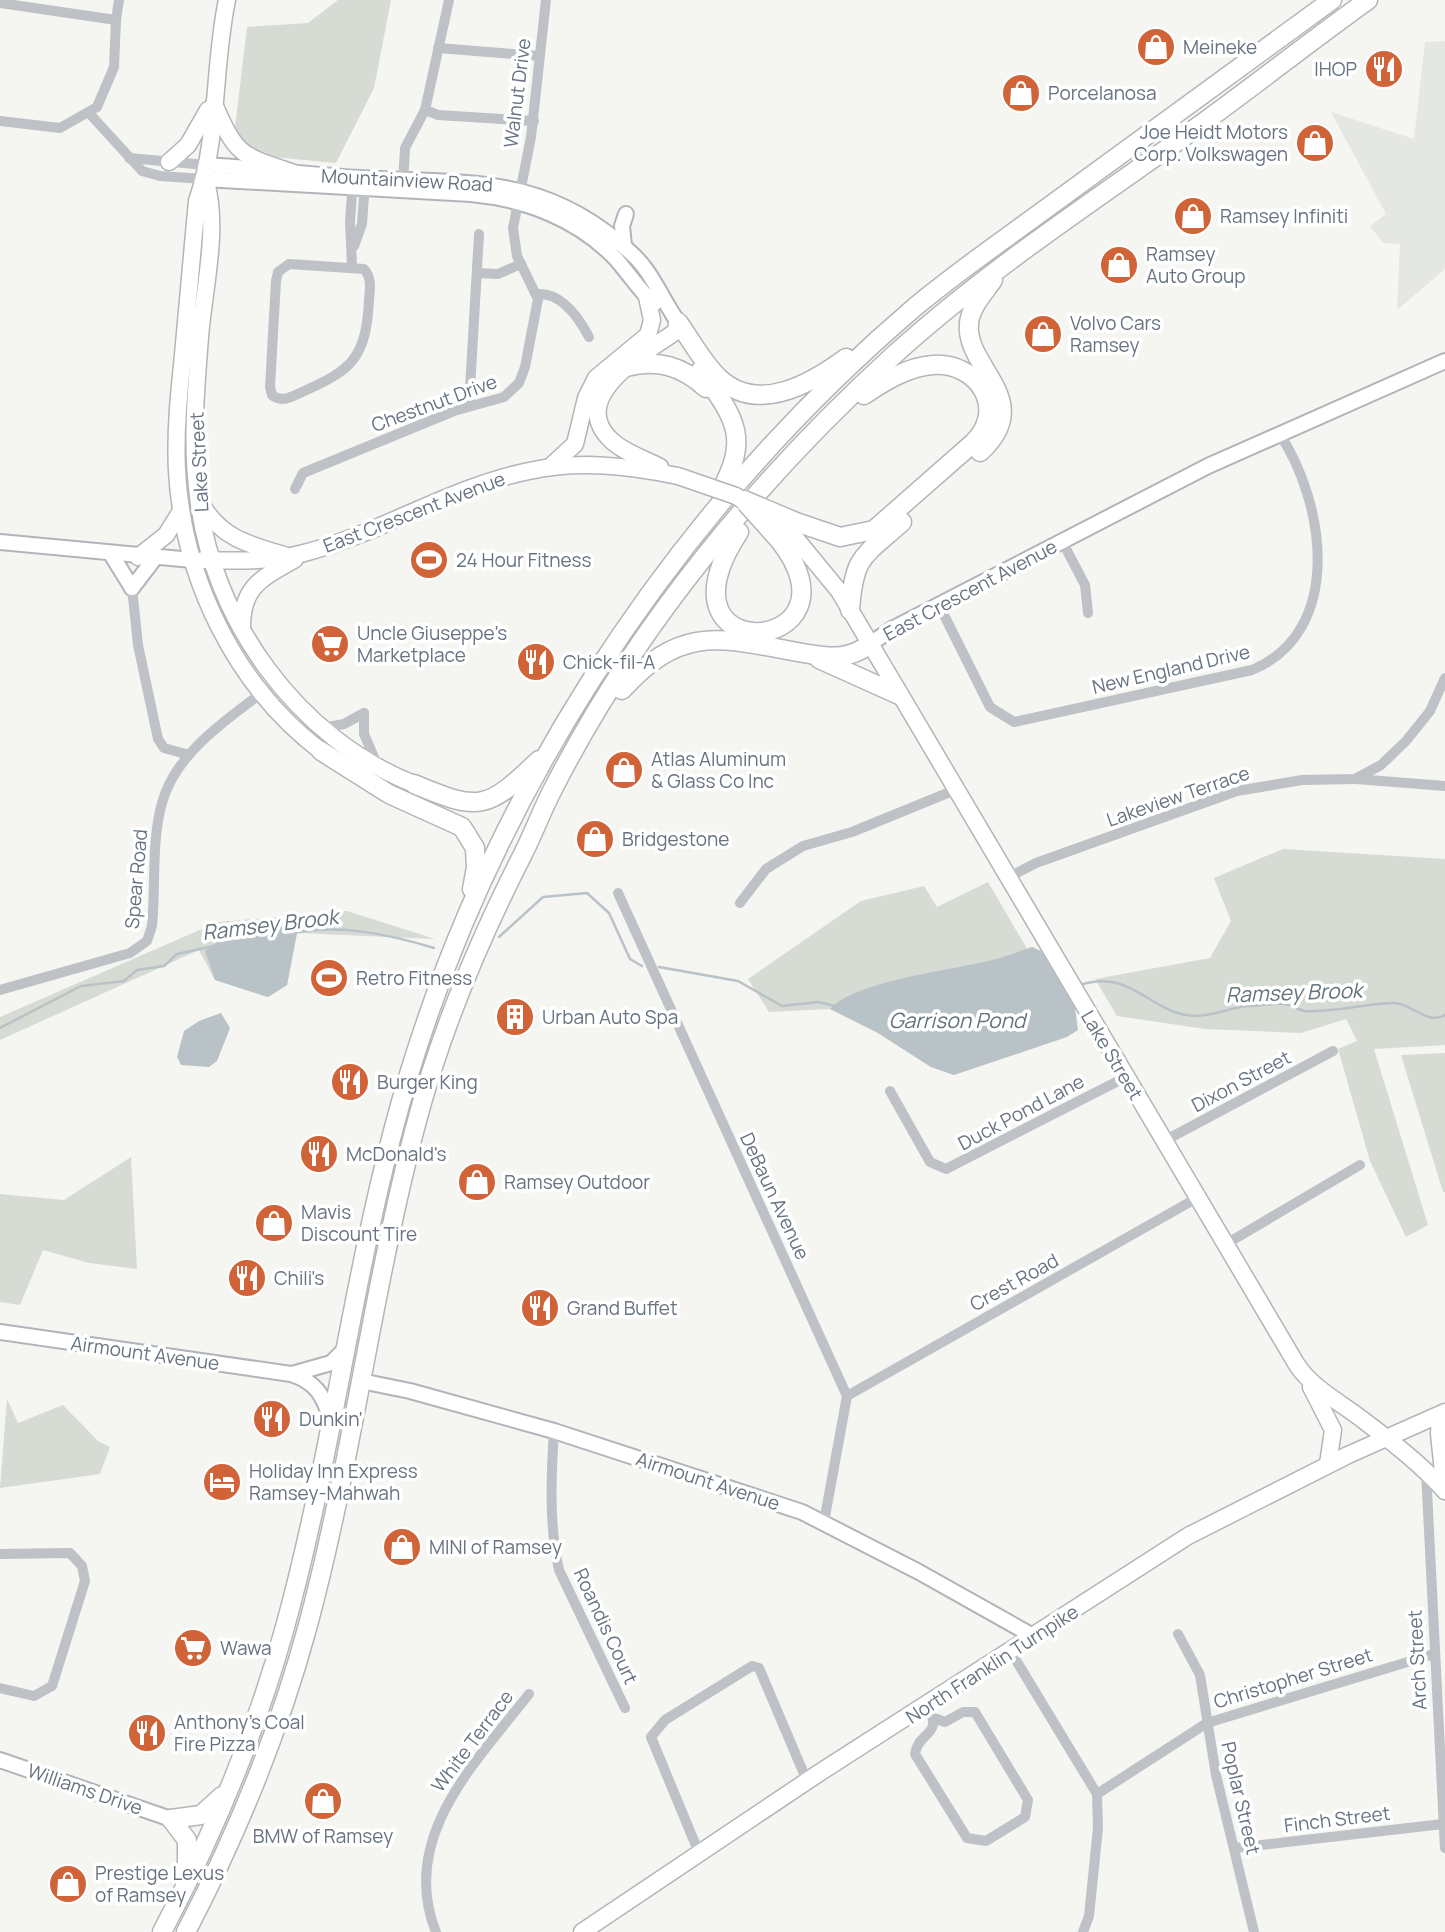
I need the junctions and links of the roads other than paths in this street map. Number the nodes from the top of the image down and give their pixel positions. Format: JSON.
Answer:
{"nodes":[{"id":1,"x":119,"y":0,"type":"edge"},
{"id":2,"x":228,"y":0,"type":"edge"},
{"id":3,"x":449,"y":0,"type":"edge"},
{"id":4,"x":546,"y":0,"type":"edge"},
{"id":5,"x":1332,"y":0,"type":"edge"},
{"id":6,"x":1368,"y":0,"type":"edge"},
{"id":7,"x":0,"y":3,"type":"edge"},
{"id":8,"x":116,"y":20,"type":"junction"},
{"id":9,"x":438,"y":48,"type":"junction"},
{"id":10,"x":540,"y":56,"type":"junction"},
{"id":11,"x":213,"y":102,"type":"junction"},
{"id":12,"x":425,"y":110,"type":"junction"},
{"id":13,"x":89,"y":113,"type":"junction"},
{"id":14,"x":0,"y":121,"type":"edge"},
{"id":15,"x":534,"y":121,"type":"junction"},
{"id":16,"x":128,"y":158,"type":"junction"},
{"id":17,"x":169,"y":162,"type":"junction"},
{"id":18,"x":206,"y":172,"type":"junction"},
{"id":19,"x":294,"y":173,"type":"junction"},
{"id":20,"x":359,"y":184,"type":"junction"},
{"id":21,"x":403,"y":186,"type":"junction"},
{"id":22,"x":518,"y":196,"type":"junction"},
{"id":23,"x":626,"y":214,"type":"dead end"},
{"id":24,"x":592,"y":230,"type":"junction"},
{"id":25,"x":479,"y":234,"type":"dead end"},
{"id":26,"x":624,"y":246,"type":"junction"},
{"id":27,"x":521,"y":264,"type":"junction"},
{"id":28,"x":352,"y":266,"type":"junction"},
{"id":29,"x":1001,"y":267,"type":"junction"},
{"id":30,"x":477,"y":273,"type":"junction"},
{"id":31,"x":537,"y":294,"type":"junction"},
{"id":32,"x":647,"y":298,"type":"junction"},
{"id":33,"x":917,"y":306,"type":"junction"},
{"id":34,"x":676,"y":327,"type":"junction"},
{"id":35,"x":589,"y":337,"type":"dead end"},
{"id":36,"x":1445,"y":361,"type":"edge"},
{"id":37,"x":626,"y":368,"type":"junction"},
{"id":38,"x":720,"y":401,"type":"junction"},
{"id":39,"x":469,"y":406,"type":"junction"},
{"id":40,"x":824,"y":423,"type":"junction"},
{"id":41,"x":1279,"y":433,"type":"junction"},
{"id":42,"x":550,"y":467,"type":"junction"},
{"id":43,"x":778,"y":472,"type":"junction"},
{"id":44,"x":678,"y":476,"type":"junction"},
{"id":45,"x":295,"y":489,"type":"dead end"},
{"id":46,"x":197,"y":494,"type":"junction"},
{"id":47,"x":744,"y":500,"type":"junction"},
{"id":48,"x":181,"y":511,"type":"junction"},
{"id":49,"x":788,"y":531,"type":"junction"},
{"id":50,"x":698,"y":533,"type":"junction"},
{"id":51,"x":1062,"y":541,"type":"junction"},
{"id":52,"x":0,"y":542,"type":"edge"},
{"id":53,"x":111,"y":554,"type":"junction"},
{"id":54,"x":298,"y":554,"type":"junction"},
{"id":55,"x":138,"y":556,"type":"junction"},
{"id":56,"x":155,"y":558,"type":"junction"},
{"id":57,"x":192,"y":560,"type":"junction"},
{"id":58,"x":212,"y":561,"type":"junction"},
{"id":59,"x":132,"y":588,"type":"junction"},
{"id":60,"x":939,"y":605,"type":"junction"},
{"id":61,"x":850,"y":610,"type":"junction"},
{"id":62,"x":1088,"y":613,"type":"dead end"},
{"id":63,"x":242,"y":629,"type":"junction"},
{"id":64,"x":870,"y":644,"type":"junction"},
{"id":65,"x":806,"y":653,"type":"junction"},
{"id":66,"x":1445,"y":678,"type":"edge"},
{"id":67,"x":277,"y":681,"type":"junction"},
{"id":68,"x":262,"y":693,"type":"junction"},
{"id":69,"x":899,"y":695,"type":"junction"},
{"id":70,"x":589,"y":726,"type":"junction"},
{"id":71,"x":322,"y":728,"type":"junction"},
{"id":72,"x":552,"y":748,"type":"junction"},
{"id":73,"x":320,"y":751,"type":"joint"},
{"id":74,"x":189,"y":755,"type":"junction"},
{"id":75,"x":379,"y":767,"type":"junction"},
{"id":76,"x":1355,"y":779,"type":"junction"},
{"id":77,"x":414,"y":784,"type":"joint"},
{"id":78,"x":1445,"y":786,"type":"edge"},
{"id":79,"x":955,"y":790,"type":"junction"},
{"id":80,"x":1007,"y":878,"type":"junction"},
{"id":81,"x":618,"y":893,"type":"dead end"},
{"id":82,"x":740,"y":903,"type":"dead end"},
{"id":83,"x":460,"y":936,"type":"junction"},
{"id":84,"x":0,"y":990,"type":"edge"},
{"id":85,"x":1333,"y":1051,"type":"dead end"},
{"id":86,"x":1126,"y":1077,"type":"junction"},
{"id":87,"x":890,"y":1091,"type":"dead end"},
{"id":88,"x":1164,"y":1141,"type":"junction"},
{"id":89,"x":1360,"y":1165,"type":"dead end"},
{"id":90,"x":1197,"y":1198,"type":"junction"},
{"id":91,"x":1226,"y":1244,"type":"junction"},
{"id":92,"x":0,"y":1332,"type":"edge"},
{"id":93,"x":346,"y":1348,"type":"junction"},
{"id":94,"x":291,"y":1374,"type":"junction"},
{"id":95,"x":1304,"y":1376,"type":"junction"},
{"id":96,"x":361,"y":1381,"type":"junction"},
{"id":97,"x":847,"y":1396,"type":"junction"},
{"id":98,"x":1442,"y":1414,"type":"edge"},
{"id":99,"x":332,"y":1421,"type":"junction"},
{"id":100,"x":554,"y":1431,"type":"junction"},
{"id":101,"x":1385,"y":1438,"type":"junction"},
{"id":102,"x":1328,"y":1464,"type":"junction"},
{"id":103,"x":1426,"y":1470,"type":"junction"},
{"id":104,"x":1445,"y":1491,"type":"edge"},
{"id":105,"x":824,"y":1522,"type":"junction"},
{"id":106,"x":0,"y":1554,"type":"edge"},
{"id":107,"x":1178,"y":1634,"type":"dead end"},
{"id":108,"x":1033,"y":1636,"type":"junction"},
{"id":109,"x":1011,"y":1652,"type":"junction"},
{"id":110,"x":1434,"y":1654,"type":"junction"},
{"id":111,"x":0,"y":1688,"type":"edge"},
{"id":112,"x":529,"y":1694,"type":"dead end"},
{"id":113,"x":625,"y":1708,"type":"dead end"},
{"id":114,"x":931,"y":1712,"type":"junction"},
{"id":115,"x":1207,"y":1723,"type":"junction"},
{"id":116,"x":0,"y":1760,"type":"edge"},
{"id":117,"x":807,"y":1781,"type":"junction"},
{"id":118,"x":229,"y":1788,"type":"junction"},
{"id":119,"x":1097,"y":1794,"type":"junction"},
{"id":120,"x":171,"y":1819,"type":"junction"},
{"id":121,"x":1443,"y":1824,"type":"edge"},
{"id":122,"x":1235,"y":1848,"type":"junction"},
{"id":123,"x":1445,"y":1848,"type":"edge"},
{"id":124,"x":699,"y":1853,"type":"junction"},
{"id":125,"x":185,"y":1887,"type":"junction"},
{"id":126,"x":590,"y":1930,"type":"edge"},
{"id":127,"x":162,"y":1932,"type":"edge"},
{"id":128,"x":186,"y":1932,"type":"edge"},
{"id":129,"x":436,"y":1932,"type":"edge"},
{"id":130,"x":1083,"y":1932,"type":"edge"},
{"id":131,"x":1254,"y":1932,"type":"edge"}],
"edges":[{"from":1,"to":8,"type":"street"},
{"from":2,"to":11,"type":"main road","name":"Lake Street"},
{"from":3,"to":9,"type":"street"},
{"from":4,"to":10,"type":"street","name":"Walnut Drive"},
{"from":5,"to":33,"type":"highway"},
{"from":6,"to":29,"type":"highway"},
{"from":7,"to":8,"type":"street"},
{"from":8,"to":13,"type":"street"},
{"from":9,"to":10,"type":"street"},
{"from":9,"to":12,"type":"street"},
{"from":10,"to":15,"type":"street","name":"Walnut Drive"},
{"from":11,"to":17,"type":"main road"},
{"from":11,"to":18,"type":"main road","name":"Lake Street"},
{"from":11,"to":19,"type":"main road"},
{"from":12,"to":15,"type":"street"},
{"from":12,"to":21,"type":"street"},
{"from":13,"to":14,"type":"street"},
{"from":13,"to":16,"type":"street"},
{"from":15,"to":22,"type":"street","name":"Walnut Drive"},
{"from":16,"to":17,"type":"street"},
{"from":16,"to":18,"type":"street"},
{"from":17,"to":18,"type":"street"},
{"from":18,"to":19,"type":"street","name":"Mountainview Road"},
{"from":18,"to":20,"type":"street","name":"Mountainview Road"},
{"from":18,"to":46,"type":"main road","name":"Lake Street"},
{"from":18,"to":48,"type":"main road","name":"Lake Street"},
{"from":19,"to":20,"type":"street","name":"Mountainview Road"},
{"from":20,"to":21,"type":"street","name":"Mountainview Road"},
{"from":20,"to":28,"type":"street"},
{"from":21,"to":22,"type":"street","name":"Mountainview Road"},
{"from":22,"to":24,"type":"street","name":"Mountainview Road"},
{"from":22,"to":27,"type":"street"},
{"from":23,"to":26,"type":"street"},
{"from":24,"to":26,"type":"street","name":"Mountainview Road"},
{"from":24,"to":32,"type":"street","name":"Mountainview Road"},
{"from":25,"to":30,"type":"street"},
{"from":26,"to":34,"type":"street","name":"Mountainview Road"},
{"from":27,"to":30,"type":"street"},
{"from":27,"to":31,"type":"street"},
{"from":28,"to":28,"type":"street"},
{"from":29,"to":40,"type":"highway"},
{"from":29,"to":61,"type":"highway"},
{"from":30,"to":39,"type":"street"},
{"from":31,"to":35,"type":"street"},
{"from":31,"to":39,"type":"street","name":"Chestnut Drive"},
{"from":32,"to":34,"type":"street","name":"Mountainview Road"},
{"from":32,"to":42,"type":"main road"},
{"from":33,"to":34,"type":"highway"},
{"from":33,"to":50,"type":"highway"},
{"from":34,"to":37,"type":"main road"},
{"from":34,"to":38,"type":"highway"},
{"from":36,"to":41,"type":"street","name":"East Crescent Avenue"},
{"from":37,"to":38,"type":"highway"},
{"from":37,"to":44,"type":"main road"},
{"from":38,"to":50,"type":"highway"},
{"from":39,"to":45,"type":"street","name":"Chestnut Drive"},
{"from":40,"to":43,"type":"highway"},
{"from":40,"to":49,"type":"highway"},
{"from":41,"to":51,"type":"street","name":"East Crescent Avenue"},
{"from":41,"to":60,"type":"street","name":"New England Drive"},
{"from":42,"to":44,"type":"main road","name":"East Crescent Avenue"},
{"from":42,"to":54,"type":"main road","name":"East Crescent Avenue"},
{"from":43,"to":49,"type":"highway"},
{"from":43,"to":70,"type":"highway"},
{"from":44,"to":47,"type":"main road","name":"East Crescent Avenue","bridge":true},
{"from":46,"to":54,"type":"main road"},
{"from":46,"to":58,"type":"main road","name":"Lake Street"},
{"from":47,"to":49,"type":"highway","bridge":true},
{"from":47,"to":49,"type":"highway","bridge":true},
{"from":48,"to":55,"type":"main road"},
{"from":48,"to":57,"type":"main road","name":"Lake Street"},
{"from":49,"to":61,"type":"main road","name":"East Crescent Avenue"},
{"from":50,"to":72,"type":"highway"},
{"from":51,"to":60,"type":"street","name":"East Crescent Avenue"},
{"from":51,"to":62,"type":"street"},
{"from":52,"to":53,"type":"street","name":"East Crescent Avenue"},
{"from":53,"to":55,"type":"street","name":"East Crescent Avenue"},
{"from":53,"to":59,"type":"street"},
{"from":54,"to":58,"type":"main road","name":"East Crescent Avenue"},
{"from":54,"to":63,"type":"main road"},
{"from":55,"to":56,"type":"street","name":"East Crescent Avenue"},
{"from":56,"to":57,"type":"street","name":"East Crescent Avenue"},
{"from":56,"to":59,"type":"street"},
{"from":57,"to":58,"type":"main road","name":"East Crescent Avenue"},
{"from":57,"to":68,"type":"main road","name":"Lake Street"},
{"from":58,"to":63,"type":"main road","name":"Lake Street"},
{"from":59,"to":74,"type":"street"},
{"from":60,"to":64,"type":"street","name":"East Crescent Avenue"},
{"from":61,"to":64,"type":"main road","name":"East Crescent Avenue"},
{"from":63,"to":67,"type":"main road","name":"Lake Street"},
{"from":64,"to":65,"type":"highway"},
{"from":64,"to":69,"type":"main road","name":"Lake Street"},
{"from":65,"to":69,"type":"highway"},
{"from":65,"to":70,"type":"highway"},
{"from":66,"to":76,"type":"street","name":"Lakeview Terrace"},
{"from":67,"to":68,"type":"street","name":"Spear Road"},
{"from":67,"to":71,"type":"main road","name":"Lake Street"},
{"from":68,"to":73,"type":"main road","name":"Lake Street"},
{"from":68,"to":74,"type":"street","name":"Spear Road"},
{"from":69,"to":79,"type":"main road","name":"Lake Street"},
{"from":70,"to":96,"type":"highway"},
{"from":71,"to":75,"type":"main road","name":"Lake Street"},
{"from":71,"to":75,"type":"street"},
{"from":72,"to":77,"type":"highway"},
{"from":72,"to":83,"type":"highway"},
{"from":73,"to":83,"type":"highway"},
{"from":74,"to":84,"type":"street","name":"Spear Road"},
{"from":75,"to":77,"type":"main road","name":"Lake Street"},
{"from":76,"to":78,"type":"street"},
{"from":76,"to":80,"type":"street","name":"Lakeview Terrace"},
{"from":79,"to":80,"type":"main road","name":"Lake Street"},
{"from":79,"to":82,"type":"street"},
{"from":80,"to":86,"type":"main road","name":"Lake Street"},
{"from":81,"to":97,"type":"street","name":"DeBaun Avenue"},
{"from":83,"to":93,"type":"highway"},
{"from":85,"to":88,"type":"street","name":"Dixon Street"},
{"from":86,"to":87,"type":"street","name":"Duck Pond Lane"},
{"from":86,"to":88,"type":"main road","name":"Lake Street"},
{"from":88,"to":90,"type":"main road","name":"Lake Street"},
{"from":89,"to":91,"type":"street"},
{"from":90,"to":91,"type":"main road","name":"Lake Street"},
{"from":90,"to":97,"type":"street","name":"Crest Road"},
{"from":91,"to":95,"type":"main road","name":"Lake Street"},
{"from":92,"to":94,"type":"street","name":"Airmount Avenue"},
{"from":93,"to":94,"type":"street","name":"Airmount Avenue"},
{"from":93,"to":99,"type":"highway"},
{"from":94,"to":99,"type":"street","name":"Airmount Avenue"},
{"from":95,"to":101,"type":"main road","name":"Lake Street"},
{"from":95,"to":102,"type":"main road"},
{"from":96,"to":100,"type":"street","name":"Airmount Avenue"},
{"from":96,"to":128,"type":"highway"},
{"from":97,"to":105,"type":"street"},
{"from":98,"to":101,"type":"main road","name":"North Franklin Turnpike"},
{"from":98,"to":104,"type":"main road"},
{"from":99,"to":118,"type":"highway"},
{"from":100,"to":105,"type":"street","name":"Airmount Avenue"},
{"from":100,"to":113,"type":"street","name":"Roandis Court"},
{"from":101,"to":102,"type":"main road","name":"North Franklin Turnpike"},
{"from":101,"to":103,"type":"main road","name":"Lake Street"},
{"from":102,"to":108,"type":"main road","name":"North Franklin Turnpike"},
{"from":103,"to":104,"type":"main road","name":"Lake Street"},
{"from":103,"to":110,"type":"street","name":"Arch Street"},
{"from":105,"to":108,"type":"street","name":"Airmount Avenue"},
{"from":106,"to":111,"type":"street"},
{"from":107,"to":115,"type":"street","name":"Poplar Street"},
{"from":108,"to":109,"type":"main road","name":"North Franklin Turnpike"},
{"from":109,"to":114,"type":"main road","name":"North Franklin Turnpike"},
{"from":109,"to":119,"type":"street"},
{"from":110,"to":115,"type":"street","name":"Christopher Street"},
{"from":110,"to":121,"type":"street","name":"Arch Street"},
{"from":112,"to":129,"type":"street","name":"White Terrace"},
{"from":114,"to":114,"type":"street"},
{"from":114,"to":117,"type":"main road","name":"North Franklin Turnpike"},
{"from":115,"to":119,"type":"street","name":"Christopher Street"},
{"from":115,"to":122,"type":"street","name":"Poplar Street"},
{"from":116,"to":120,"type":"street","name":"Williams Drive"},
{"from":117,"to":124,"type":"main road","name":"North Franklin Turnpike"},
{"from":117,"to":124,"type":"street"},
{"from":118,"to":120,"type":"highway"},
{"from":118,"to":125,"type":"highway"},
{"from":119,"to":130,"type":"street"},
{"from":120,"to":125,"type":"highway"},
{"from":121,"to":122,"type":"street","name":"Finch Street"},
{"from":121,"to":123,"type":"street","name":"Arch Street"},
{"from":122,"to":131,"type":"street","name":"Poplar Street"},
{"from":124,"to":126,"type":"main road","name":"North Franklin Turnpike"},
{"from":125,"to":127,"type":"highway"}]}
